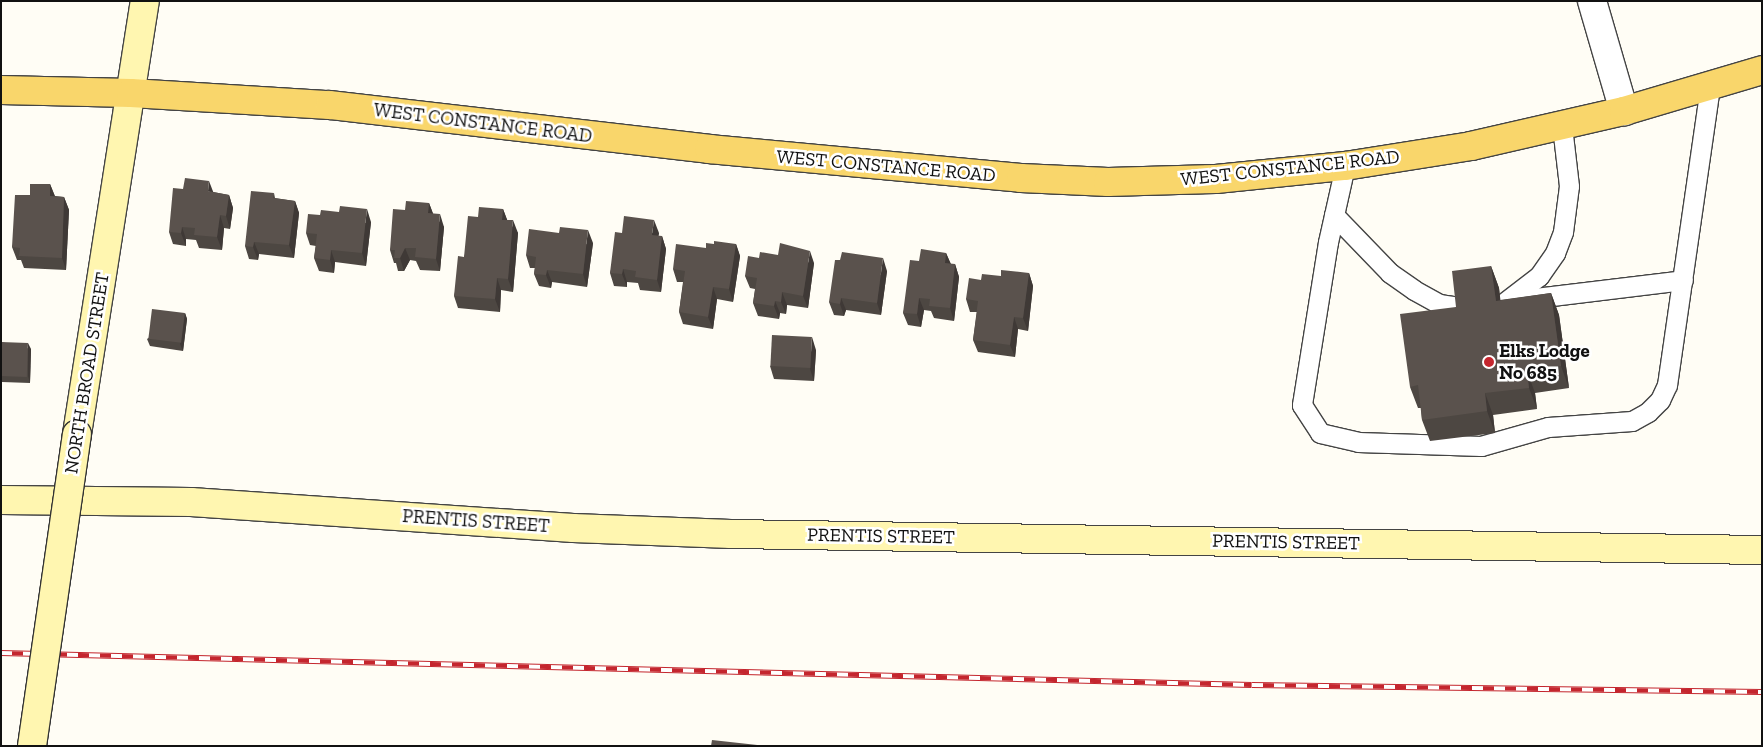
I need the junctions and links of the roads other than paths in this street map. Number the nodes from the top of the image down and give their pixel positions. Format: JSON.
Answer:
{"nodes":[{"id":1,"x":145,"y":1,"type":"edge"},
{"id":2,"x":1592,"y":1,"type":"edge"},
{"id":3,"x":1762,"y":70,"type":"edge"},
{"id":4,"x":1710,"y":86,"type":"junction"},
{"id":5,"x":1,"y":90,"type":"edge"},
{"id":6,"x":131,"y":93,"type":"junction"},
{"id":7,"x":1624,"y":111,"type":"junction"},
{"id":8,"x":1562,"y":126,"type":"junction"},
{"id":9,"x":1345,"y":166,"type":"junction"},
{"id":10,"x":1334,"y":215,"type":"junction"},
{"id":11,"x":1683,"y":280,"type":"junction"},
{"id":12,"x":1461,"y":307,"type":"edge"},
{"id":13,"x":1,"y":500,"type":"edge"},
{"id":14,"x":1762,"y":550,"type":"edge"},
{"id":15,"x":32,"y":746,"type":"edge"}],
"edges":[{"from":1,"to":6,"type":"street","name":"NORTH BROAD STREET"},
{"from":2,"to":7,"type":"street"},
{"from":3,"to":4,"type":"main road","name":"WEST CONSTANCE ROAD"},
{"from":4,"to":7,"type":"main road","name":"WEST CONSTANCE ROAD"},
{"from":4,"to":11,"type":"lane"},
{"from":5,"to":6,"type":"main road","name":"WEST CONSTANCE ROAD"},
{"from":6,"to":9,"type":"main road","name":"WEST CONSTANCE ROAD"},
{"from":6,"to":15,"type":"street","name":"NORTH BROAD STREET","bridge":true},
{"from":7,"to":8,"type":"main road","name":"WEST CONSTANCE ROAD"},
{"from":8,"to":9,"type":"main road","name":"WEST CONSTANCE ROAD"},
{"from":8,"to":11,"type":"lane"},
{"from":9,"to":10,"type":"lane"},
{"from":10,"to":11,"type":"lane"},
{"from":10,"to":12,"type":"lane"},
{"from":13,"to":14,"type":"street","name":"PRENTIS STREET"}]}
